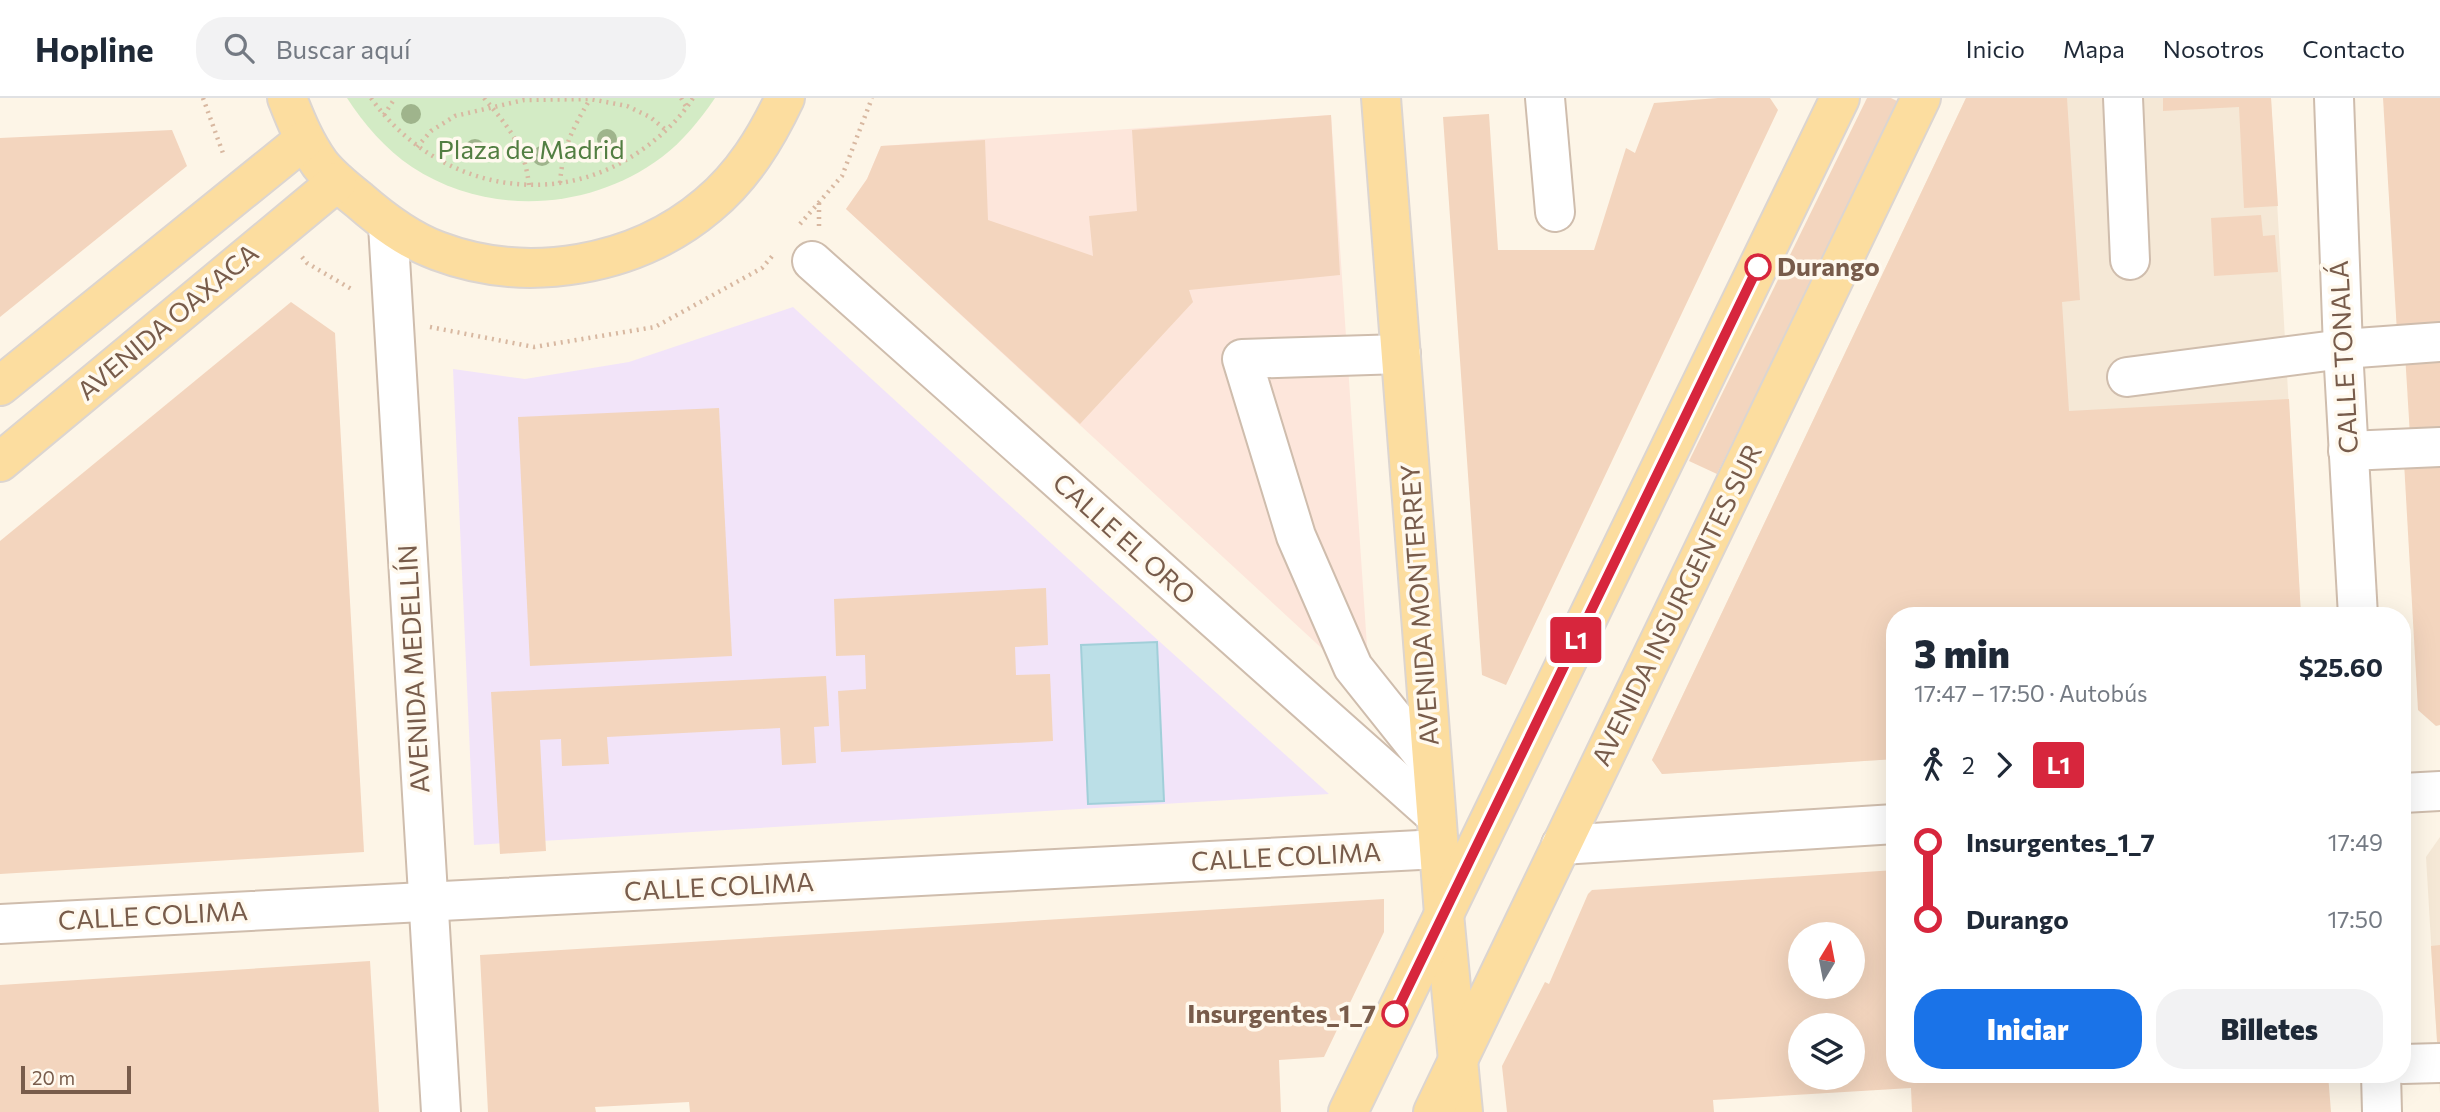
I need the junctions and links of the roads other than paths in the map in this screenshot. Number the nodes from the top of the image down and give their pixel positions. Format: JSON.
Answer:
{"nodes":[{"id":1,"x":287,"y":98,"type":"edge"},
{"id":2,"x":785,"y":98,"type":"edge"},
{"id":3,"x":1381,"y":98,"type":"edge"},
{"id":4,"x":1545,"y":98,"type":"edge"},
{"id":5,"x":1840,"y":98,"type":"edge"},
{"id":6,"x":1922,"y":98,"type":"edge"},
{"id":7,"x":2123,"y":98,"type":"edge"},
{"id":8,"x":2333,"y":98,"type":"edge"},
{"id":9,"x":304,"y":140,"type":"junction"},
{"id":10,"x":337,"y":182,"type":"junction"},
{"id":11,"x":1555,"y":212,"type":"dead end"},
{"id":12,"x":388,"y":225,"type":"junction"},
{"id":13,"x":2130,"y":260,"type":"dead end"},
{"id":14,"x":812,"y":261,"type":"dead end"},
{"id":15,"x":2440,"y":342,"type":"edge"},
{"id":16,"x":2343,"y":349,"type":"junction"},
{"id":17,"x":1401,"y":354,"type":"junction"},
{"id":18,"x":2127,"y":377,"type":"dead end"},
{"id":19,"x":0,"y":386,"type":"edge"},
{"id":20,"x":2440,"y":447,"type":"edge"},
{"id":21,"x":2348,"y":451,"type":"junction"},
{"id":22,"x":0,"y":462,"type":"edge"},
{"id":23,"x":2357,"y":607,"type":"edge"},
{"id":24,"x":1432,"y":766,"type":"junction"},
{"id":25,"x":2440,"y":791,"type":"edge"},
{"id":26,"x":2411,"y":793,"type":"edge"},
{"id":27,"x":1886,"y":825,"type":"edge"},
{"id":28,"x":1438,"y":833,"type":"junction"},
{"id":29,"x":1561,"y":845,"type":"junction"},
{"id":30,"x":429,"y":902,"type":"junction"},
{"id":31,"x":1444,"y":914,"type":"junction"},
{"id":32,"x":0,"y":925,"type":"edge"},
{"id":33,"x":1458,"y":1058,"type":"junction"},
{"id":34,"x":2411,"y":1063,"type":"edge"},
{"id":35,"x":2440,"y":1063,"type":"edge"},
{"id":36,"x":2381,"y":1083,"type":"edge"},
{"id":37,"x":441,"y":1112,"type":"edge"},
{"id":38,"x":1348,"y":1112,"type":"edge"},
{"id":39,"x":1433,"y":1112,"type":"edge"},
{"id":40,"x":1463,"y":1112,"type":"edge"},
{"id":41,"x":2382,"y":1112,"type":"edge"}],
"edges":[{"from":1,"to":9,"type":"main road"},
{"from":2,"to":12,"type":"main road"},
{"from":3,"to":17,"type":"main road","name":"AVENIDA MONTERREY"},
{"from":4,"to":11,"type":"street"},
{"from":5,"to":31,"type":"main road"},
{"from":6,"to":29,"type":"main road","name":"AVENIDA INSURGENTES SUR"},
{"from":7,"to":13,"type":"street"},
{"from":8,"to":16,"type":"street","name":"CALLE TONALÁ"},
{"from":9,"to":10,"type":"main road"},
{"from":9,"to":19,"type":"main road","name":"AVENIDA OAXACA"},
{"from":10,"to":12,"type":"main road"},
{"from":10,"to":22,"type":"main road","name":"AVENIDA OAXACA"},
{"from":12,"to":30,"type":"street","name":"AVENIDA MEDELLÍN"},
{"from":14,"to":28,"type":"street","name":"CALLE EL ORO"},
{"from":15,"to":16,"type":"street"},
{"from":16,"to":18,"type":"street"},
{"from":16,"to":21,"type":"street","name":"CALLE TONALÁ"},
{"from":17,"to":24,"type":"main road","name":"AVENIDA MONTERREY"},
{"from":17,"to":24,"type":"street"},
{"from":20,"to":21,"type":"street"},
{"from":21,"to":23,"type":"street","name":"CALLE TONALÁ"},
{"from":24,"to":28,"type":"main road","name":"AVENIDA MONTERREY"},
{"from":25,"to":26,"type":"street"},
{"from":27,"to":29,"type":"street"},
{"from":28,"to":30,"type":"street","name":"CALLE COLIMA"},
{"from":28,"to":31,"type":"main road","name":"AVENIDA MONTERREY"},
{"from":29,"to":33,"type":"main road","name":"AVENIDA INSURGENTES SUR"},
{"from":30,"to":32,"type":"street","name":"CALLE COLIMA"},
{"from":30,"to":37,"type":"street","name":"AVENIDA MEDELLÍN"},
{"from":31,"to":33,"type":"main road","name":"AVENIDA MONTERREY"},
{"from":31,"to":38,"type":"main road"},
{"from":33,"to":39,"type":"main road","name":"AVENIDA INSURGENTES SUR"},
{"from":33,"to":40,"type":"main road","name":"AVENIDA MONTERREY"},
{"from":34,"to":35,"type":"street"},
{"from":36,"to":41,"type":"street"}]}
